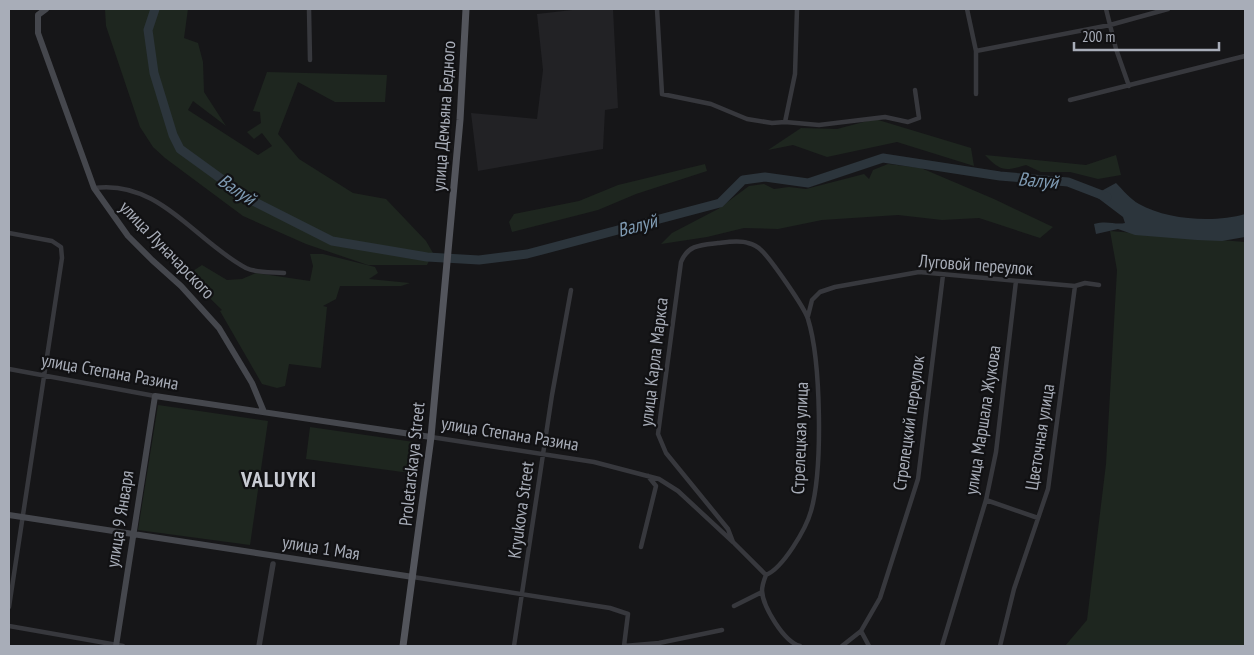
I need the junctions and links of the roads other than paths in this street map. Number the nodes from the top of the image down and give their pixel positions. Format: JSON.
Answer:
{"nodes":[{"id":1,"x":46,"y":9,"type":"edge"},
{"id":2,"x":309,"y":9,"type":"edge"},
{"id":3,"x":466,"y":9,"type":"edge"},
{"id":4,"x":657,"y":9,"type":"edge"},
{"id":5,"x":797,"y":9,"type":"edge"},
{"id":6,"x":967,"y":9,"type":"edge"},
{"id":7,"x":1106,"y":9,"type":"edge"},
{"id":8,"x":1168,"y":9,"type":"edge"},
{"id":9,"x":37,"y":12,"type":"edge"},
{"id":10,"x":1110,"y":25,"type":"junction"},
{"id":11,"x":976,"y":51,"type":"junction"},
{"id":12,"x":1245,"y":56,"type":"edge"},
{"id":13,"x":310,"y":60,"type":"dead end"},
{"id":14,"x":1129,"y":86,"type":"junction"},
{"id":15,"x":916,"y":90,"type":"dead end"},
{"id":16,"x":976,"y":94,"type":"dead end"},
{"id":17,"x":1070,"y":100,"type":"dead end"},
{"id":18,"x":785,"y":122,"type":"junction"},
{"id":19,"x":94,"y":188,"type":"junction"},
{"id":20,"x":9,"y":233,"type":"edge"},
{"id":21,"x":284,"y":272,"type":"dead end"},
{"id":22,"x":943,"y":275,"type":"junction"},
{"id":23,"x":1016,"y":281,"type":"junction"},
{"id":24,"x":445,"y":285,"type":"joint"},
{"id":25,"x":1099,"y":285,"type":"dead end"},
{"id":26,"x":1075,"y":286,"type":"junction"},
{"id":27,"x":571,"y":290,"type":"dead end"},
{"id":28,"x":808,"y":316,"type":"junction"},
{"id":29,"x":9,"y":369,"type":"edge"},
{"id":30,"x":44,"y":375,"type":"junction"},
{"id":31,"x":155,"y":396,"type":"junction"},
{"id":32,"x":264,"y":412,"type":"junction"},
{"id":33,"x":431,"y":437,"type":"junction"},
{"id":34,"x":543,"y":456,"type":"junction"},
{"id":35,"x":648,"y":475,"type":"junction"},
{"id":36,"x":986,"y":500,"type":"junction"},
{"id":37,"x":9,"y":515,"type":"edge"},
{"id":38,"x":24,"y":518,"type":"junction"},
{"id":39,"x":1038,"y":518,"type":"junction"},
{"id":40,"x":132,"y":534,"type":"junction"},
{"id":41,"x":733,"y":542,"type":"junction"},
{"id":42,"x":641,"y":547,"type":"dead end"},
{"id":43,"x":273,"y":564,"type":"dead end"},
{"id":44,"x":766,"y":575,"type":"junction"},
{"id":45,"x":413,"y":577,"type":"junction"},
{"id":46,"x":762,"y":592,"type":"junction"},
{"id":47,"x":523,"y":596,"type":"junction"},
{"id":48,"x":734,"y":606,"type":"dead end"},
{"id":49,"x":9,"y":607,"type":"edge"},
{"id":50,"x":9,"y":626,"type":"edge"},
{"id":51,"x":722,"y":630,"type":"dead end"},
{"id":52,"x":861,"y":631,"type":"junction"},
{"id":53,"x":118,"y":646,"type":"edge"},
{"id":54,"x":259,"y":646,"type":"edge"},
{"id":55,"x":402,"y":646,"type":"edge"},
{"id":56,"x":514,"y":646,"type":"edge"},
{"id":57,"x":624,"y":646,"type":"edge"},
{"id":58,"x":800,"y":646,"type":"edge"},
{"id":59,"x":842,"y":646,"type":"edge"},
{"id":60,"x":869,"y":646,"type":"edge"},
{"id":61,"x":942,"y":646,"type":"edge"},
{"id":62,"x":1000,"y":646,"type":"edge"}],
"edges":[{"from":1,"to":9,"type":"main road","name":"улица Луначарского"},
{"from":2,"to":13,"type":"street"},
{"from":3,"to":24,"type":"main road","name":"улица Демьяна Бедного"},
{"from":4,"to":18,"type":"street"},
{"from":5,"to":18,"type":"street"},
{"from":6,"to":11,"type":"street"},
{"from":7,"to":10,"type":"street"},
{"from":8,"to":10,"type":"street"},
{"from":9,"to":19,"type":"main road","name":"улица Луначарского"},
{"from":10,"to":11,"type":"street"},
{"from":10,"to":14,"type":"street"},
{"from":11,"to":16,"type":"street"},
{"from":12,"to":14,"type":"street"},
{"from":14,"to":17,"type":"street"},
{"from":15,"to":18,"type":"street"},
{"from":19,"to":21,"type":"street"},
{"from":19,"to":32,"type":"main road","name":"улица Луначарского"},
{"from":20,"to":30,"type":"street"},
{"from":22,"to":23,"type":"street","name":"Луговой переулок"},
{"from":22,"to":28,"type":"street","name":"Луговой переулок"},
{"from":22,"to":52,"type":"street","name":"Стрелецкий переулок"},
{"from":23,"to":26,"type":"street","name":"Луговой переулок"},
{"from":23,"to":36,"type":"street","name":"улица Маршала Жукова"},
{"from":24,"to":33,"type":"main road","name":"Proletarskaya Street"},
{"from":25,"to":26,"type":"street","name":"Луговой переулок"},
{"from":26,"to":39,"type":"street","name":"Цветочная улица"},
{"from":27,"to":34,"type":"street","name":"Kryukova Street"},
{"from":28,"to":41,"type":"street","name":"улица Карла Маркса"},
{"from":28,"to":44,"type":"street","name":"Стрелецкая улица"},
{"from":29,"to":30,"type":"street","name":"улица Степана Разина"},
{"from":30,"to":31,"type":"street","name":"улица Степана Разина"},
{"from":30,"to":38,"type":"street"},
{"from":31,"to":32,"type":"main road","name":"улица Степана Разина"},
{"from":31,"to":40,"type":"main road","name":"улица 9 Января"},
{"from":32,"to":33,"type":"main road","name":"улица Степана Разина"},
{"from":33,"to":34,"type":"street","name":"улица Степана Разина"},
{"from":33,"to":45,"type":"main road","name":"Proletarskaya Street"},
{"from":34,"to":35,"type":"street","name":"улица Степана Разина"},
{"from":34,"to":47,"type":"street","name":"Kryukova Street"},
{"from":35,"to":41,"type":"street","name":"улица Степана Разина"},
{"from":35,"to":42,"type":"street"},
{"from":36,"to":39,"type":"street"},
{"from":36,"to":61,"type":"street","name":"улица Маршала Жукова"},
{"from":37,"to":38,"type":"main road","name":"улица 1 Мая"},
{"from":38,"to":40,"type":"main road","name":"улица 1 Мая"},
{"from":38,"to":49,"type":"street"},
{"from":39,"to":62,"type":"street","name":"Цветочная улица"},
{"from":40,"to":45,"type":"main road","name":"улица 1 Мая"},
{"from":40,"to":53,"type":"main road","name":"улица 9 Января"},
{"from":41,"to":44,"type":"street","name":"улица Степана Разина"},
{"from":43,"to":54,"type":"street"},
{"from":44,"to":46,"type":"street"},
{"from":45,"to":47,"type":"street","name":"улица 1 Мая"},
{"from":45,"to":55,"type":"main road","name":"Proletarskaya Street"},
{"from":46,"to":48,"type":"street"},
{"from":46,"to":58,"type":"street"},
{"from":47,"to":56,"type":"street","name":"Kryukova Street"},
{"from":47,"to":57,"type":"street","name":"улица 1 Мая"},
{"from":50,"to":53,"type":"street"},
{"from":51,"to":57,"type":"street"},
{"from":52,"to":59,"type":"street","name":"Стрелецкий переулок"},
{"from":52,"to":60,"type":"street"}]}
